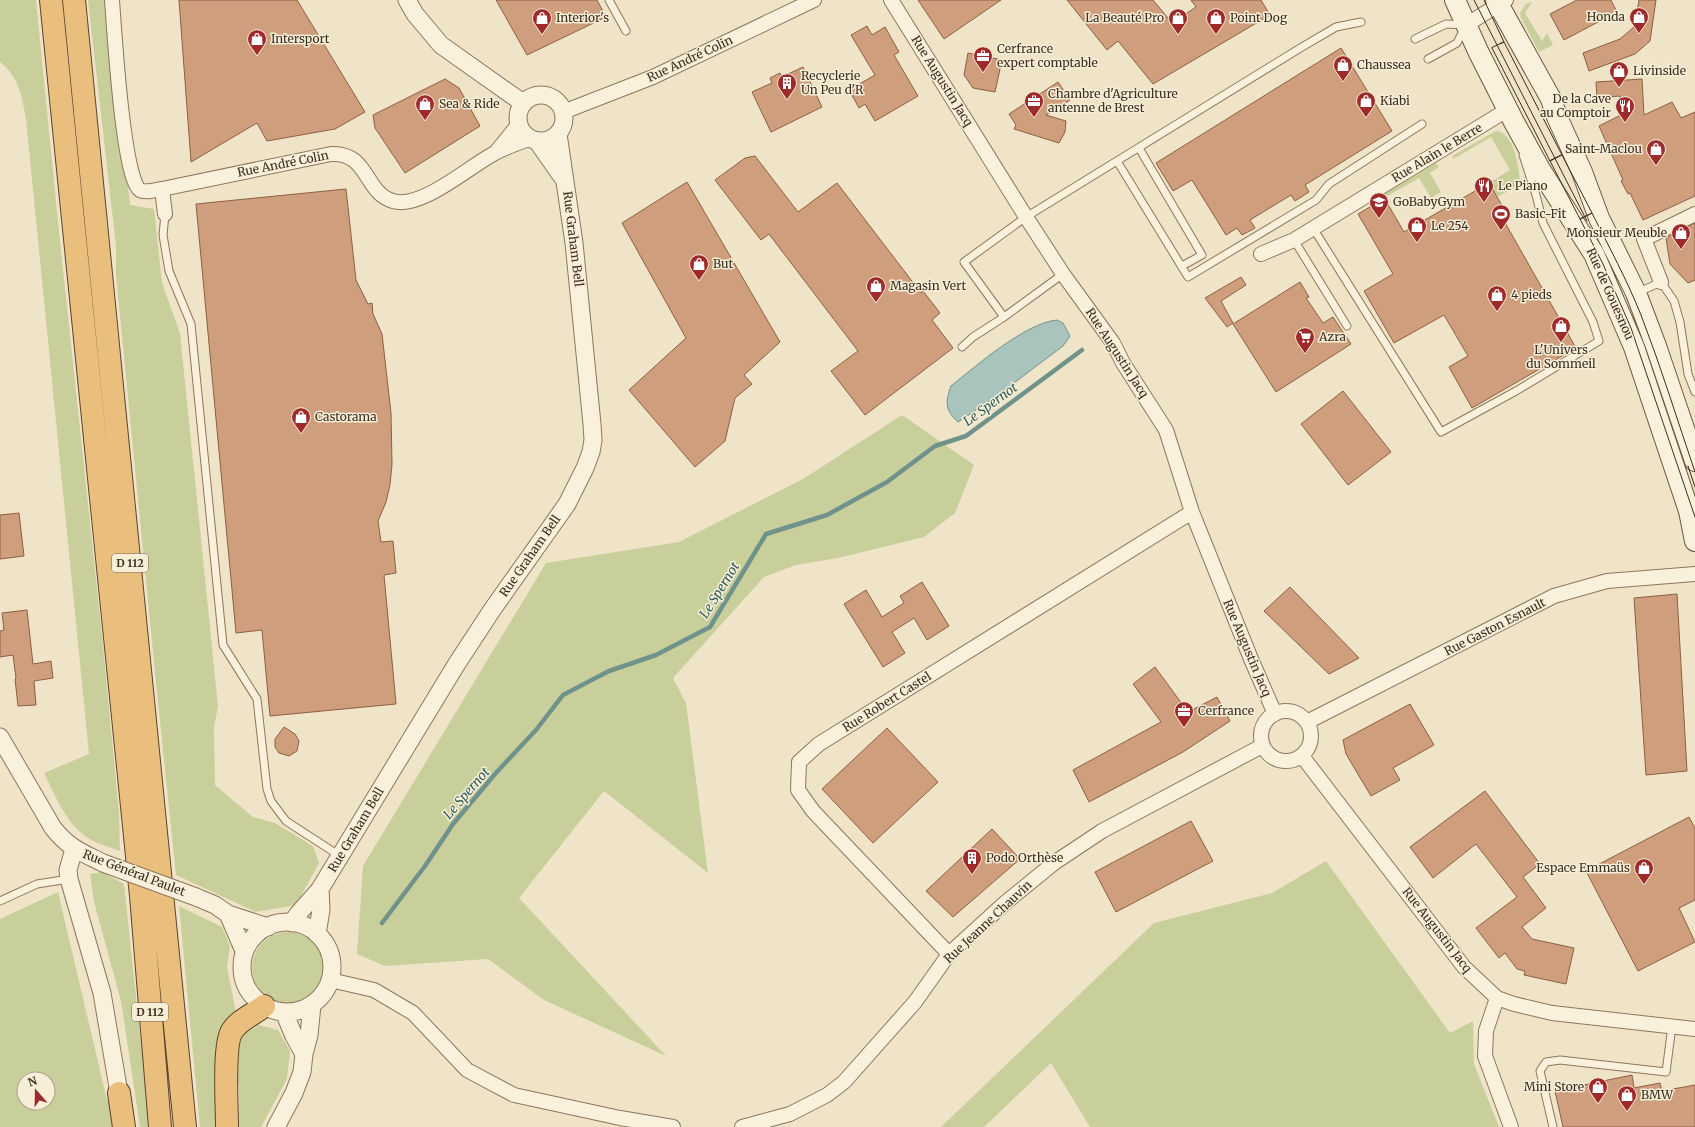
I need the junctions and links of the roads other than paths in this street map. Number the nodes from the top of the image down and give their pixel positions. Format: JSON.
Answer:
{"nodes":[{"id":1,"x":51,"y":0,"type":"edge"},
{"id":2,"x":74,"y":0,"type":"edge"},
{"id":3,"x":112,"y":0,"type":"edge"},
{"id":4,"x":407,"y":0,"type":"edge"},
{"id":5,"x":609,"y":0,"type":"edge"},
{"id":6,"x":814,"y":0,"type":"edge"},
{"id":7,"x":891,"y":0,"type":"edge"},
{"id":8,"x":1455,"y":0,"type":"edge"},
{"id":9,"x":1500,"y":1,"type":"edge"},
{"id":10,"x":1361,"y":22,"type":"dead end"},
{"id":11,"x":1466,"y":25,"type":"junction"},
{"id":12,"x":626,"y":31,"type":"dead end"},
{"id":13,"x":1416,"y":39,"type":"dead end"},
{"id":14,"x":1428,"y":59,"type":"dead end"},
{"id":15,"x":523,"y":103,"type":"junction"},
{"id":16,"x":563,"y":112,"type":"junction"},
{"id":17,"x":1511,"y":116,"type":"junction"},
{"id":18,"x":1422,"y":124,"type":"dead end"},
{"id":19,"x":518,"y":125,"type":"junction"},
{"id":20,"x":558,"y":134,"type":"junction"},
{"id":21,"x":533,"y":140,"type":"junction"},
{"id":22,"x":1139,"y":148,"type":"junction"},
{"id":23,"x":495,"y":153,"type":"junction"},
{"id":24,"x":1117,"y":161,"type":"junction"},
{"id":25,"x":565,"y":182,"type":"junction"},
{"id":26,"x":162,"y":189,"type":"junction"},
{"id":27,"x":166,"y":214,"type":"joint"},
{"id":28,"x":1695,"y":214,"type":"edge"},
{"id":29,"x":1026,"y":217,"type":"junction"},
{"id":30,"x":1313,"y":228,"type":"junction"},
{"id":31,"x":1294,"y":240,"type":"junction"},
{"id":32,"x":1261,"y":254,"type":"dead end"},
{"id":33,"x":1182,"y":266,"type":"junction"},
{"id":34,"x":1063,"y":274,"type":"junction"},
{"id":35,"x":1661,"y":282,"type":"junction"},
{"id":36,"x":1636,"y":293,"type":"junction"},
{"id":37,"x":1004,"y":317,"type":"junction"},
{"id":38,"x":1347,"y":326,"type":"dead end"},
{"id":39,"x":962,"y":347,"type":"dead end"},
{"id":40,"x":1695,"y":392,"type":"edge"},
{"id":41,"x":1695,"y":461,"type":"edge"},
{"id":42,"x":1192,"y":512,"type":"junction"},
{"id":43,"x":1695,"y":541,"type":"edge"},
{"id":44,"x":1695,"y":574,"type":"edge"},
{"id":45,"x":1275,"y":714,"type":"junction"},
{"id":46,"x":1308,"y":722,"type":"junction"},
{"id":47,"x":0,"y":737,"type":"edge"},
{"id":48,"x":1262,"y":746,"type":"junction"},
{"id":49,"x":1302,"y":756,"type":"junction"},
{"id":50,"x":74,"y":849,"type":"junction"},
{"id":51,"x":341,"y":856,"type":"junction"},
{"id":52,"x":69,"y":879,"type":"junction"},
{"id":53,"x":320,"y":889,"type":"junction"},
{"id":54,"x":0,"y":901,"type":"edge"},
{"id":55,"x":228,"y":914,"type":"junction"},
{"id":56,"x":292,"y":923,"type":"junction"},
{"id":57,"x":268,"y":927,"type":"junction"},
{"id":58,"x":317,"y":934,"type":"junction"},
{"id":59,"x":244,"y":952,"type":"junction"},
{"id":60,"x":949,"y":954,"type":"junction"},
{"id":61,"x":330,"y":980,"type":"junction"},
{"id":62,"x":1498,"y":998,"type":"junction"},
{"id":63,"x":312,"y":1005,"type":"junction"},
{"id":64,"x":274,"y":1009,"type":"junction"},
{"id":65,"x":1672,"y":1026,"type":"junction"},
{"id":66,"x":1695,"y":1029,"type":"edge"},
{"id":67,"x":304,"y":1054,"type":"junction"},
{"id":68,"x":119,"y":1093,"type":"joint"},
{"id":69,"x":124,"y":1127,"type":"edge"},
{"id":70,"x":160,"y":1127,"type":"edge"},
{"id":71,"x":185,"y":1127,"type":"edge"},
{"id":72,"x":227,"y":1127,"type":"edge"},
{"id":73,"x":276,"y":1127,"type":"edge"},
{"id":74,"x":674,"y":1127,"type":"edge"},
{"id":75,"x":742,"y":1127,"type":"edge"},
{"id":76,"x":1511,"y":1127,"type":"edge"},
{"id":77,"x":1553,"y":1127,"type":"edge"}],
"edges":[{"from":1,"to":70,"type":"highway","number":"D 112"},
{"from":2,"to":71,"type":"highway","number":"D 112"},
{"from":3,"to":26,"type":"street","name":"Rue André Colin"},
{"from":4,"to":15,"type":"street"},
{"from":5,"to":12,"type":"lane"},
{"from":6,"to":16,"type":"street","name":"Rue André Colin"},
{"from":7,"to":29,"type":"street","name":"Rue Augustin Jacq"},
{"from":8,"to":11,"type":"main road","name":"Rue de Gouesnou"},
{"from":9,"to":11,"type":"street"},
{"from":9,"to":36,"type":"main road","name":"Rue de Gouesnou"},
{"from":10,"to":22,"type":"lane"},
{"from":11,"to":13,"type":"lane"},
{"from":11,"to":14,"type":"lane"},
{"from":11,"to":17,"type":"main road","name":"Rue de Gouesnou"},
{"from":15,"to":16,"type":"street"},
{"from":15,"to":19,"type":"street"},
{"from":16,"to":20,"type":"street"},
{"from":17,"to":30,"type":"street","name":"Rue Alain le Berre"},
{"from":17,"to":30,"type":"lane"},
{"from":17,"to":43,"type":"main road","name":"Rue de Gouesnou"},
{"from":18,"to":33,"type":"lane"},
{"from":19,"to":21,"type":"street"},
{"from":19,"to":23,"type":"street","name":"Rue André Colin"},
{"from":20,"to":21,"type":"street"},
{"from":20,"to":25,"type":"street","name":"Rue Graham Bell"},
{"from":21,"to":23,"type":"street","name":"Rue André Colin"},
{"from":21,"to":25,"type":"street","name":"Rue Graham Bell"},
{"from":22,"to":24,"type":"lane"},
{"from":22,"to":33,"type":"lane"},
{"from":23,"to":26,"type":"street","name":"Rue André Colin"},
{"from":24,"to":29,"type":"lane"},
{"from":24,"to":33,"type":"lane"},
{"from":25,"to":51,"type":"street","name":"Rue Graham Bell"},
{"from":26,"to":27,"type":"street"},
{"from":27,"to":51,"type":"lane"},
{"from":28,"to":35,"type":"street"},
{"from":29,"to":34,"type":"street","name":"Rue Augustin Jacq"},
{"from":29,"to":37,"type":"lane"},
{"from":30,"to":31,"type":"street","name":"Rue Alain le Berre"},
{"from":31,"to":32,"type":"street","name":"Rue Alain le Berre"},
{"from":31,"to":38,"type":"lane"},
{"from":34,"to":37,"type":"lane"},
{"from":34,"to":42,"type":"street","name":"Rue Augustin Jacq"},
{"from":35,"to":36,"type":"lane"},
{"from":35,"to":40,"type":"lane"},
{"from":36,"to":41,"type":"main road","name":"Rue de Gouesnou"},
{"from":37,"to":39,"type":"lane"},
{"from":42,"to":45,"type":"street","name":"Rue Augustin Jacq"},
{"from":42,"to":60,"type":"street","name":"Rue Robert Castel"},
{"from":44,"to":46,"type":"street","name":"Rue Gaston Esnault"},
{"from":45,"to":46,"type":"street"},
{"from":45,"to":48,"type":"street"},
{"from":46,"to":49,"type":"street"},
{"from":47,"to":50,"type":"street","name":"Rue Général Paulet"},
{"from":48,"to":49,"type":"street"},
{"from":48,"to":60,"type":"street","name":"Rue Jeanne Chauvin"},
{"from":49,"to":62,"type":"street","name":"Rue Augustin Jacq"},
{"from":50,"to":52,"type":"street"},
{"from":50,"to":55,"type":"street","name":"Rue Général Paulet","bridge":true},
{"from":51,"to":53,"type":"street","name":"Rue Graham Bell"},
{"from":52,"to":54,"type":"lane"},
{"from":52,"to":68,"type":"street"},
{"from":53,"to":56,"type":"street","name":"Rue Graham Bell"},
{"from":53,"to":58,"type":"street"},
{"from":55,"to":57,"type":"street","name":"Rue Général Paulet"},
{"from":55,"to":59,"type":"street"},
{"from":56,"to":57,"type":"street"},
{"from":56,"to":58,"type":"street"},
{"from":57,"to":59,"type":"street"},
{"from":58,"to":61,"type":"street"},
{"from":59,"to":64,"type":"street"},
{"from":60,"to":75,"type":"street","name":"Rue Jeanne Chauvin"},
{"from":61,"to":63,"type":"street"},
{"from":61,"to":74,"type":"street"},
{"from":62,"to":65,"type":"street","name":"Rue Augustin Jacq"},
{"from":62,"to":76,"type":"street"},
{"from":63,"to":64,"type":"street"},
{"from":63,"to":67,"type":"street"},
{"from":64,"to":67,"type":"street"},
{"from":64,"to":72,"type":"highway"},
{"from":65,"to":66,"type":"street","name":"Rue Augustin Jacq"},
{"from":65,"to":77,"type":"lane"},
{"from":67,"to":73,"type":"street"},
{"from":68,"to":69,"type":"highway"}]}
